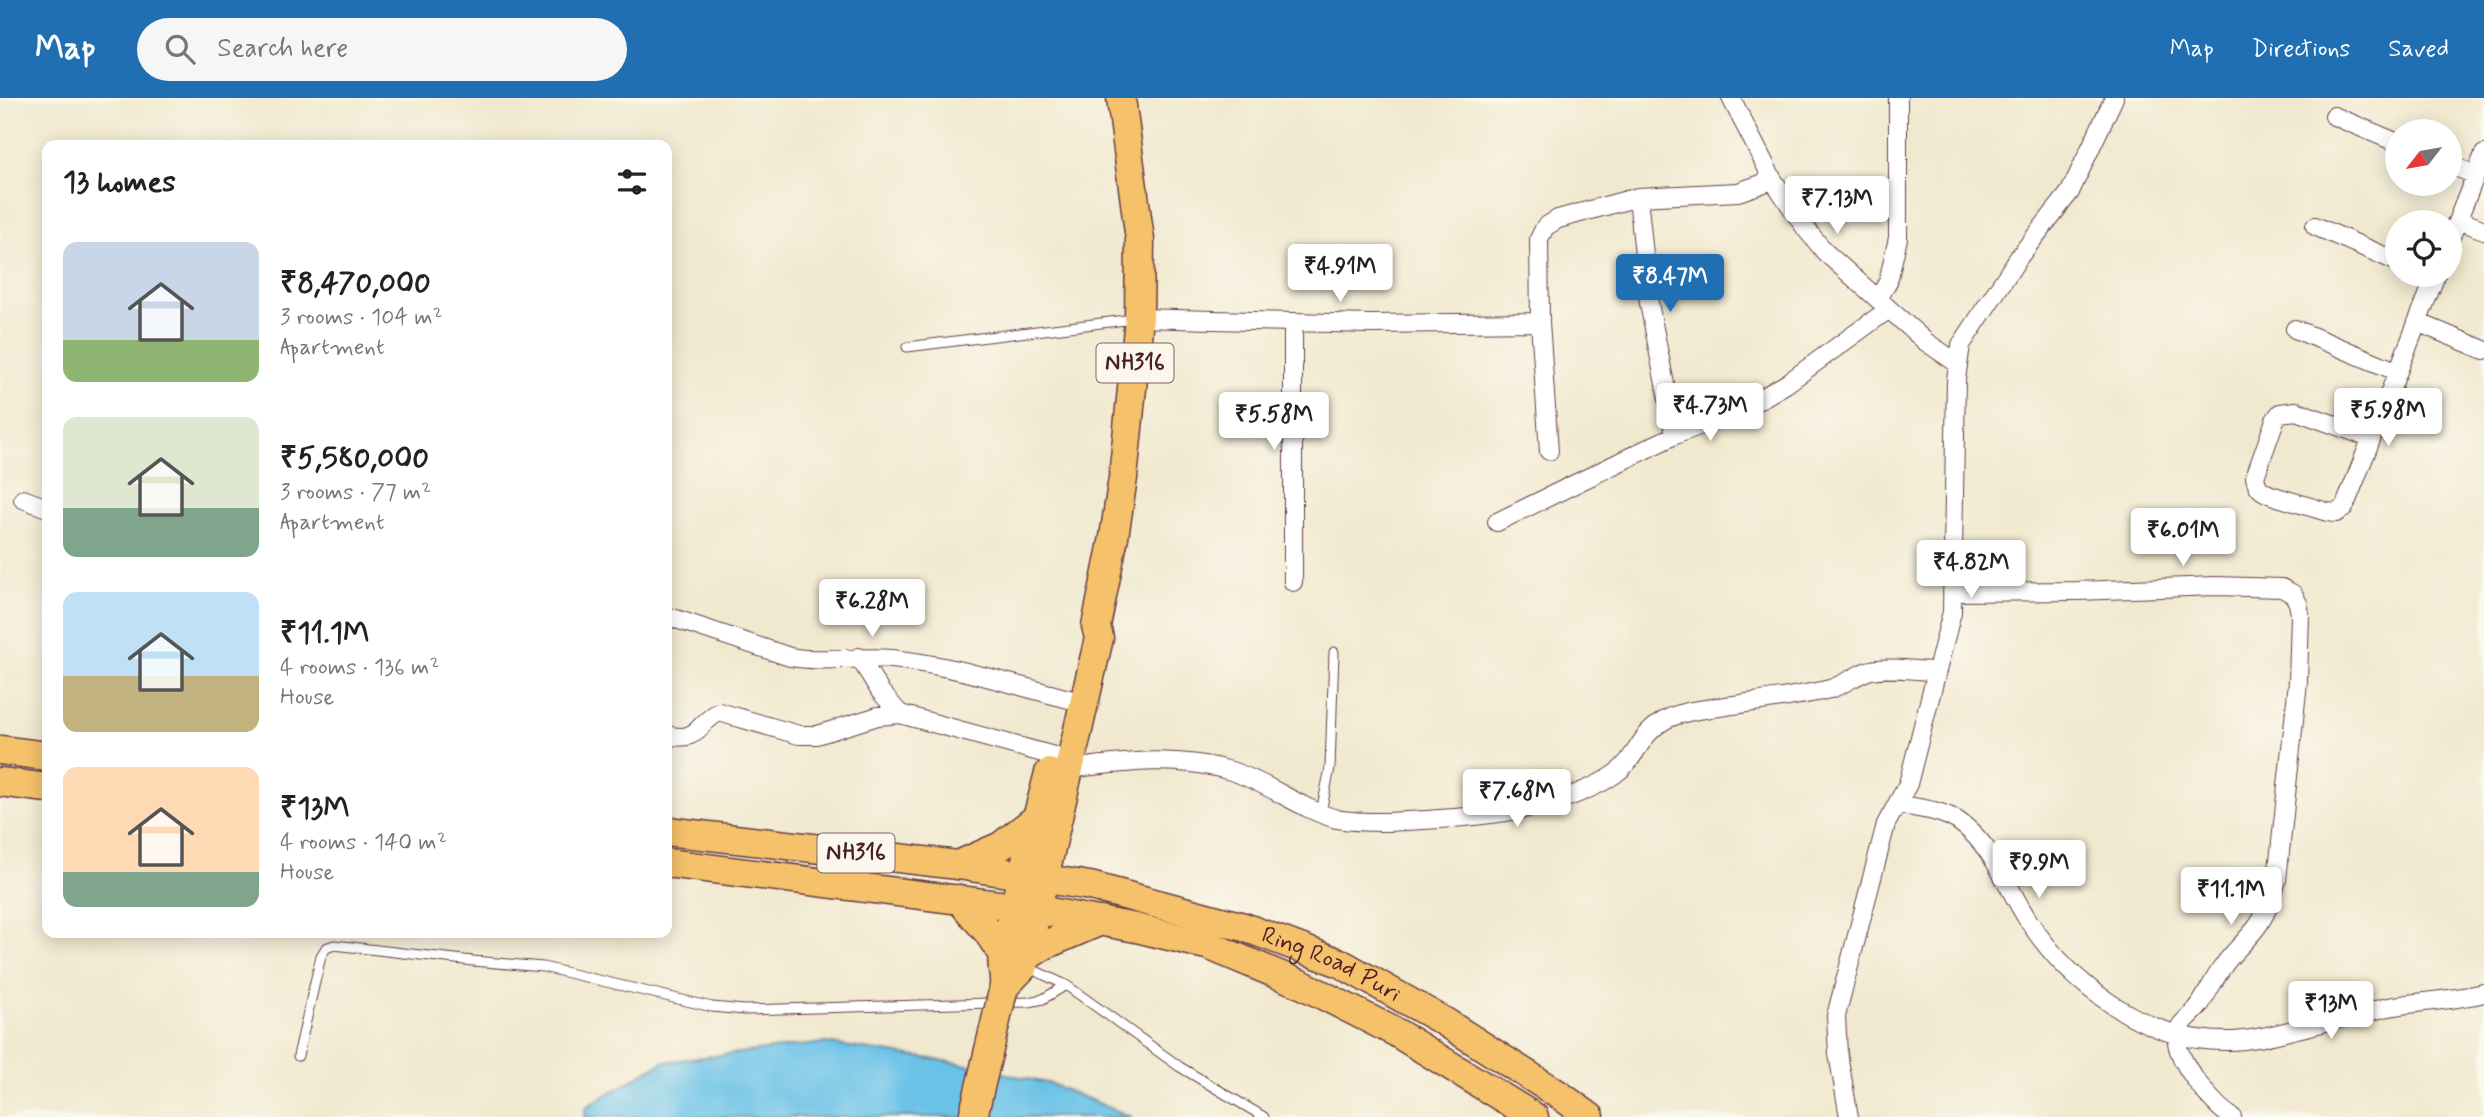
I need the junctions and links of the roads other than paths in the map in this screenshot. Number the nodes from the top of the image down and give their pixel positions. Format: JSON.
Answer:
{"nodes":[{"id":1,"x":1121,"y":98,"type":"edge"},
{"id":2,"x":1731,"y":98,"type":"edge"},
{"id":3,"x":1898,"y":98,"type":"edge"},
{"id":4,"x":2116,"y":100,"type":"edge"},
{"id":5,"x":2334,"y":116,"type":"dead end"},
{"id":6,"x":2385,"y":138,"type":"edge"},
{"id":7,"x":2484,"y":154,"type":"edge"},
{"id":8,"x":2462,"y":170,"type":"edge"},
{"id":9,"x":2476,"y":175,"type":"junction"},
{"id":10,"x":1773,"y":180,"type":"junction"},
{"id":11,"x":1638,"y":197,"type":"junction"},
{"id":12,"x":2462,"y":210,"type":"edge"},
{"id":13,"x":2462,"y":222,"type":"edge"},
{"id":14,"x":2315,"y":226,"type":"dead end"},
{"id":15,"x":2484,"y":230,"type":"edge"},
{"id":16,"x":2385,"y":256,"type":"edge"},
{"id":17,"x":2428,"y":287,"type":"edge"},
{"id":18,"x":1883,"y":304,"type":"junction"},
{"id":19,"x":1139,"y":318,"type":"junction"},
{"id":20,"x":1293,"y":322,"type":"junction"},
{"id":21,"x":1540,"y":322,"type":"junction"},
{"id":22,"x":2417,"y":322,"type":"junction"},
{"id":23,"x":2295,"y":329,"type":"dead end"},
{"id":24,"x":907,"y":347,"type":"dead end"},
{"id":25,"x":2484,"y":349,"type":"edge"},
{"id":26,"x":1957,"y":363,"type":"junction"},
{"id":27,"x":2396,"y":371,"type":"junction"},
{"id":28,"x":1675,"y":435,"type":"junction"},
{"id":29,"x":2371,"y":438,"type":"junction"},
{"id":30,"x":1549,"y":451,"type":"dead end"},
{"id":31,"x":23,"y":499,"type":"dead end"},
{"id":32,"x":42,"y":506,"type":"edge"},
{"id":33,"x":1497,"y":522,"type":"dead end"},
{"id":34,"x":1293,"y":582,"type":"dead end"},
{"id":35,"x":1952,"y":592,"type":"junction"},
{"id":36,"x":672,"y":618,"type":"edge"},
{"id":37,"x":1096,"y":626,"type":"junction"},
{"id":38,"x":1334,"y":652,"type":"dead end"},
{"id":39,"x":859,"y":657,"type":"junction"},
{"id":40,"x":1936,"y":671,"type":"junction"},
{"id":41,"x":1069,"y":699,"type":"junction"},
{"id":42,"x":900,"y":714,"type":"junction"},
{"id":43,"x":672,"y":735,"type":"edge"},
{"id":44,"x":0,"y":750,"type":"edge"},
{"id":45,"x":42,"y":755,"type":"edge"},
{"id":46,"x":1061,"y":762,"type":"junction"},
{"id":47,"x":0,"y":782,"type":"edge"},
{"id":48,"x":42,"y":787,"type":"edge"},
{"id":49,"x":1897,"y":804,"type":"junction"},
{"id":50,"x":1321,"y":812,"type":"junction"},
{"id":51,"x":1047,"y":820,"type":"junction"},
{"id":52,"x":672,"y":832,"type":"edge"},
{"id":53,"x":672,"y":864,"type":"edge"},
{"id":54,"x":958,"y":865,"type":"junction"},
{"id":55,"x":1033,"y":876,"type":"junction"},
{"id":56,"x":1090,"y":886,"type":"junction"},
{"id":57,"x":959,"y":899,"type":"junction"},
{"id":58,"x":1027,"y":908,"type":"junction"},
{"id":59,"x":1101,"y":921,"type":"junction"},
{"id":60,"x":1018,"y":959,"type":"junction"},
{"id":61,"x":1066,"y":985,"type":"junction"},
{"id":62,"x":2484,"y":993,"type":"edge"},
{"id":63,"x":2176,"y":1035,"type":"junction"},
{"id":64,"x":298,"y":1056,"type":"dead end"},
{"id":65,"x":973,"y":1117,"type":"edge"},
{"id":66,"x":1264,"y":1117,"type":"edge"},
{"id":67,"x":1534,"y":1117,"type":"edge"},
{"id":68,"x":1590,"y":1117,"type":"edge"},
{"id":69,"x":1849,"y":1117,"type":"edge"},
{"id":70,"x":2232,"y":1117,"type":"edge"}],
"edges":[{"from":1,"to":19,"type":"highway","number":"NH316"},
{"from":2,"to":10,"type":"street"},
{"from":3,"to":18,"type":"street"},
{"from":4,"to":26,"type":"street"},
{"from":5,"to":6,"type":"street"},
{"from":7,"to":9,"type":"street"},
{"from":8,"to":9,"type":"street"},
{"from":9,"to":12,"type":"street"},
{"from":10,"to":11,"type":"street"},
{"from":10,"to":18,"type":"street"},
{"from":11,"to":21,"type":"street"},
{"from":11,"to":28,"type":"street"},
{"from":13,"to":15,"type":"street"},
{"from":14,"to":16,"type":"street"},
{"from":17,"to":22,"type":"street"},
{"from":18,"to":26,"type":"street"},
{"from":18,"to":28,"type":"street"},
{"from":19,"to":20,"type":"street"},
{"from":19,"to":24,"type":"lane"},
{"from":19,"to":37,"type":"highway","number":"NH316"},
{"from":20,"to":21,"type":"street"},
{"from":20,"to":34,"type":"street"},
{"from":21,"to":30,"type":"street"},
{"from":22,"to":25,"type":"street"},
{"from":22,"to":27,"type":"street"},
{"from":23,"to":27,"type":"street"},
{"from":26,"to":35,"type":"street"},
{"from":27,"to":29,"type":"street"},
{"from":28,"to":33,"type":"street"},
{"from":29,"to":29,"type":"street"},
{"from":31,"to":32,"type":"street"},
{"from":35,"to":40,"type":"street"},
{"from":35,"to":63,"type":"street"},
{"from":36,"to":39,"type":"street"},
{"from":37,"to":41,"type":"highway","number":"NH316"},
{"from":37,"to":46,"type":"highway","number":"NH316"},
{"from":38,"to":50,"type":"lane"},
{"from":39,"to":41,"type":"street"},
{"from":39,"to":42,"type":"street"},
{"from":40,"to":49,"type":"street"},
{"from":40,"to":50,"type":"street"},
{"from":41,"to":46,"type":"highway","number":"NH316"},
{"from":42,"to":43,"type":"street"},
{"from":42,"to":46,"type":"street"},
{"from":44,"to":45,"type":"highway"},
{"from":46,"to":50,"type":"street"},
{"from":46,"to":51,"type":"highway","number":"NH316"},
{"from":47,"to":48,"type":"highway"},
{"from":49,"to":63,"type":"street"},
{"from":49,"to":69,"type":"street"},
{"from":51,"to":54,"type":"highway"},
{"from":51,"to":55,"type":"highway","number":"NH316"},
{"from":51,"to":56,"type":"highway"},
{"from":52,"to":54,"type":"highway","number":"NH316"},
{"from":53,"to":57,"type":"highway","number":"NH316"},
{"from":54,"to":55,"type":"highway","number":"NH316"},
{"from":55,"to":56,"type":"highway","name":"Ring Road Puri"},
{"from":55,"to":58,"type":"highway","number":"NH316"},
{"from":56,"to":68,"type":"highway","name":"Ring Road Puri"},
{"from":57,"to":58,"type":"highway","number":"NH316"},
{"from":57,"to":60,"type":"highway"},
{"from":58,"to":59,"type":"highway","name":"Ring Road Puri"},
{"from":58,"to":60,"type":"highway","number":"NH316"},
{"from":59,"to":60,"type":"highway"},
{"from":59,"to":67,"type":"highway","name":"Ring Road Puri"},
{"from":60,"to":61,"type":"lane"},
{"from":60,"to":65,"type":"highway","number":"NH316","bridge":true},
{"from":61,"to":64,"type":"lane"},
{"from":61,"to":66,"type":"lane"},
{"from":62,"to":63,"type":"street"},
{"from":63,"to":70,"type":"street"}]}
